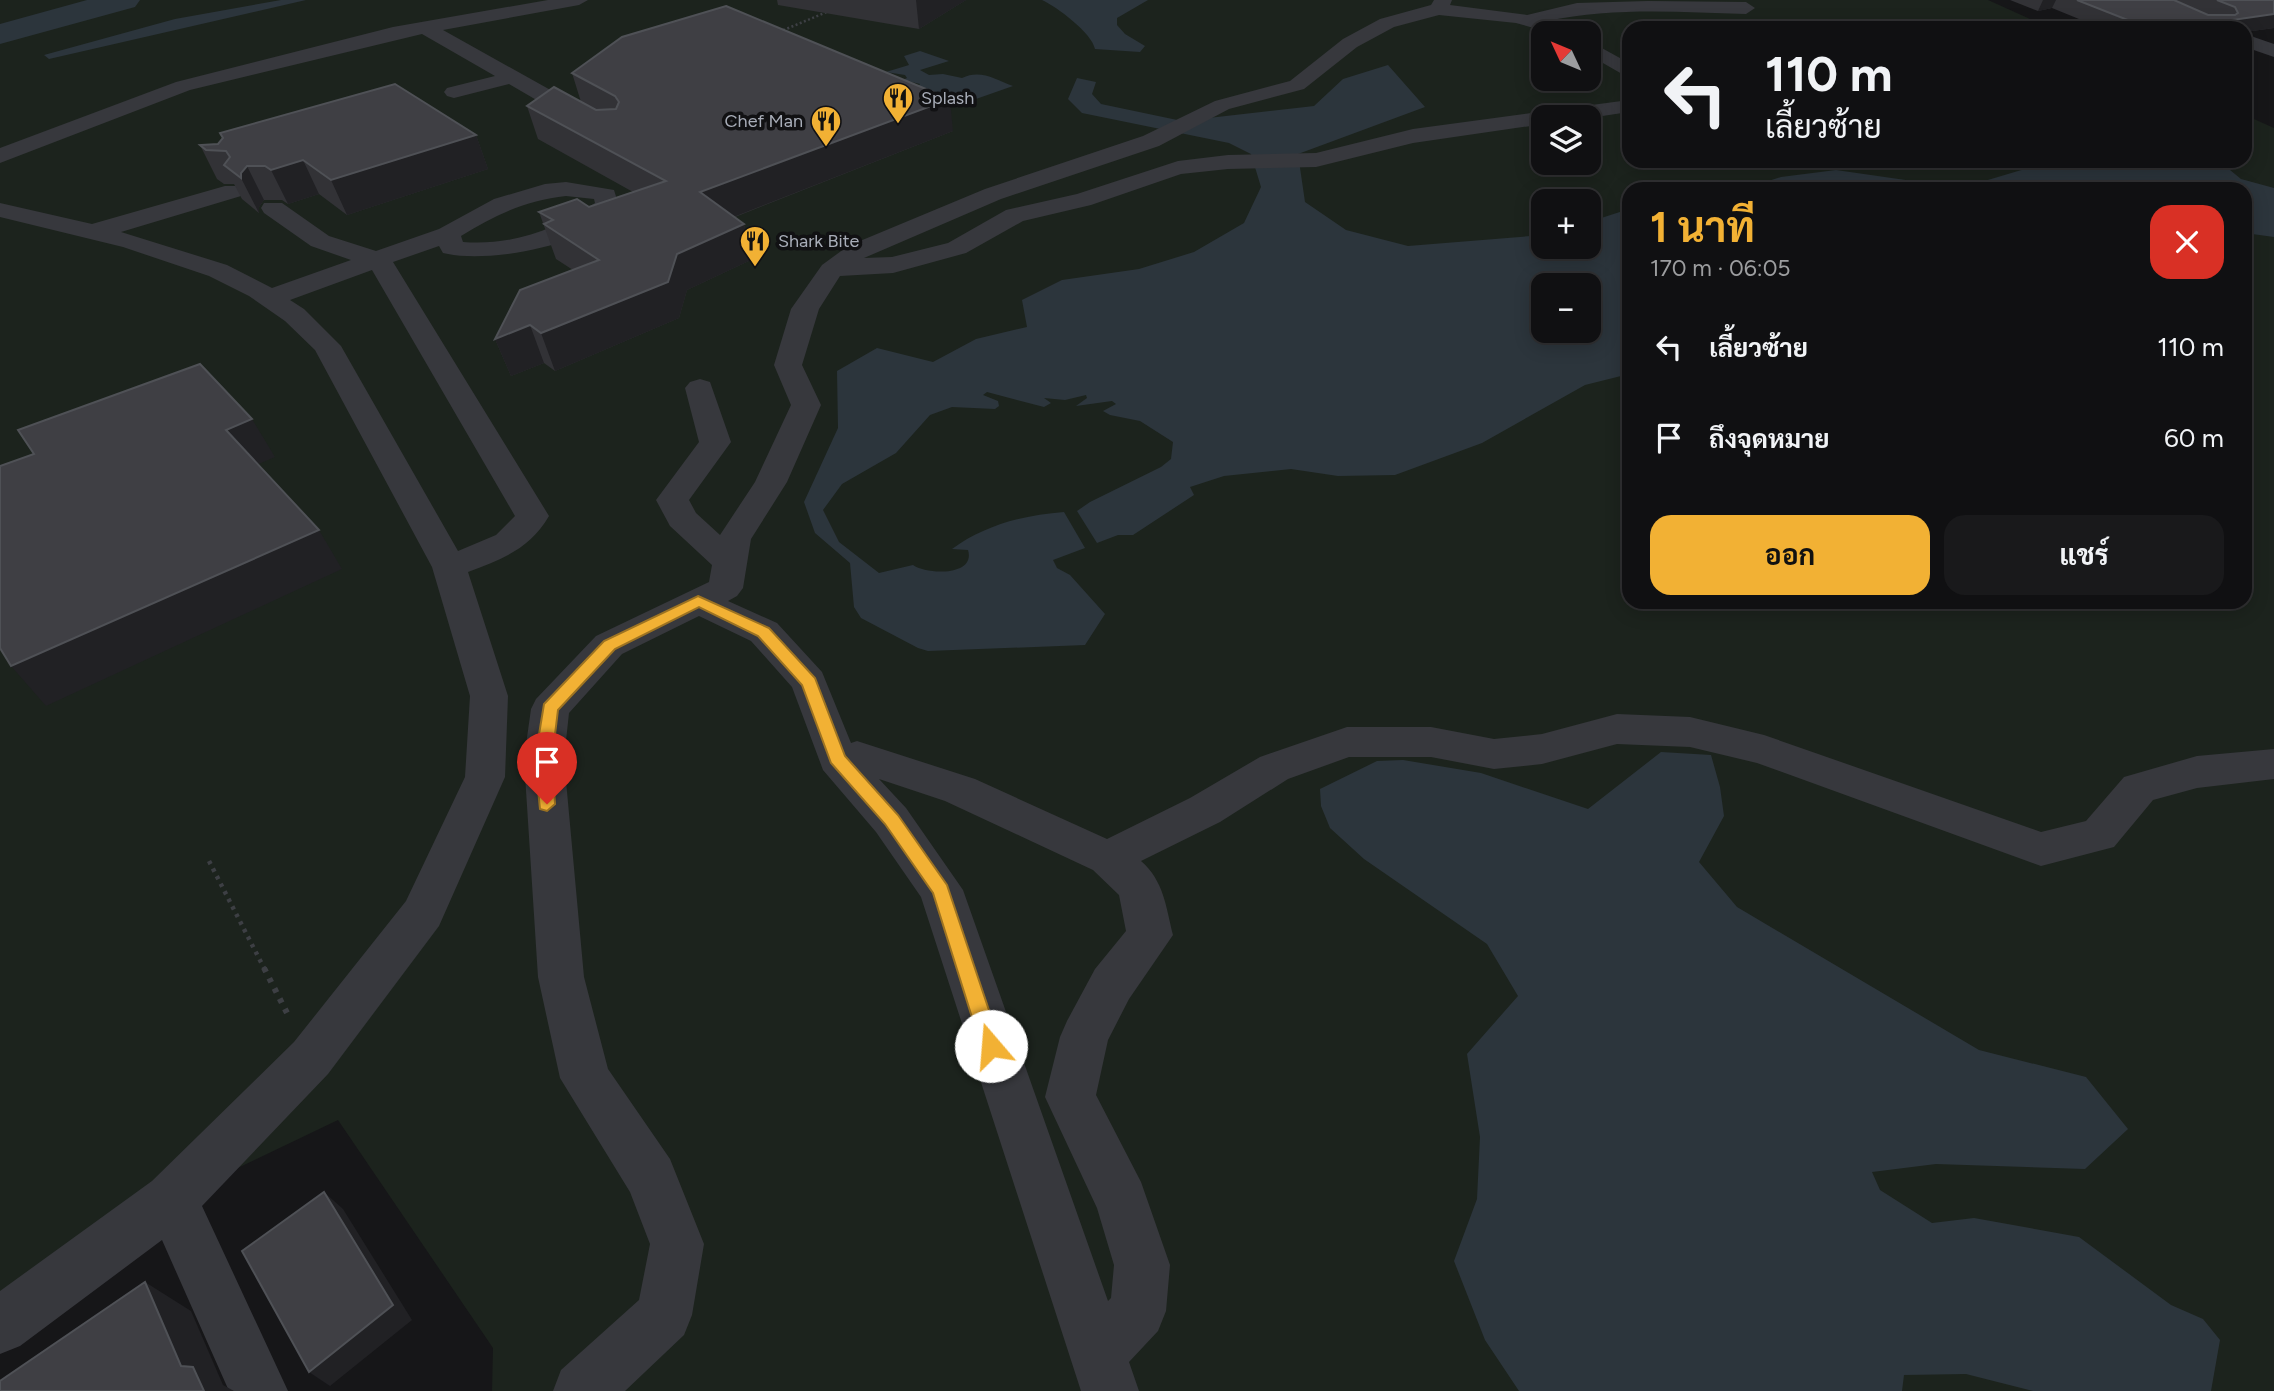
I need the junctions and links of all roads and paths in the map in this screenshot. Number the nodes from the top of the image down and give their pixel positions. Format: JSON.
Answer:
{"nodes":[{"id":1,"x":579,"y":0,"type":"edge"},
{"id":2,"x":1441,"y":5,"type":"edge"},
{"id":3,"x":840,"y":8,"type":"dead end"},
{"id":4,"x":1746,"y":8,"type":"dead end"},
{"id":5,"x":1524,"y":20,"type":"junction"},
{"id":6,"x":1531,"y":22,"type":"edge"},
{"id":7,"x":424,"y":27,"type":"junction"},
{"id":8,"x":485,"y":32,"type":"dead end"},
{"id":9,"x":771,"y":35,"type":"edge"},
{"id":10,"x":450,"y":42,"type":"junction"},
{"id":11,"x":2252,"y":43,"type":"edge"},
{"id":12,"x":1601,"y":49,"type":"edge"},
{"id":13,"x":1622,"y":51,"type":"edge"},
{"id":14,"x":2274,"y":51,"type":"edge"},
{"id":15,"x":1601,"y":55,"type":"edge"},
{"id":16,"x":1622,"y":68,"type":"edge"},
{"id":17,"x":513,"y":77,"type":"junction"},
{"id":18,"x":454,"y":92,"type":"dead end"},
{"id":19,"x":1622,"y":107,"type":"edge"},
{"id":20,"x":603,"y":130,"type":"edge"},
{"id":21,"x":0,"y":156,"type":"edge"},
{"id":22,"x":233,"y":191,"type":"edge"},
{"id":23,"x":274,"y":208,"type":"dead end"},
{"id":24,"x":0,"y":210,"type":"edge"},
{"id":25,"x":89,"y":233,"type":"junction"},
{"id":26,"x":449,"y":234,"type":"junction"},
{"id":27,"x":473,"y":251,"type":"junction"},
{"id":28,"x":837,"y":266,"type":"junction"},
{"id":29,"x":384,"y":267,"type":"junction"},
{"id":30,"x":278,"y":304,"type":"junction"},
{"id":31,"x":700,"y":388,"type":"dead end"},
{"id":32,"x":730,"y":563,"type":"junction"},
{"id":33,"x":449,"y":567,"type":"junction"},
{"id":34,"x":698,"y":601,"type":"junction"},
{"id":35,"x":857,"y":756,"type":"dead end"},
{"id":36,"x":2274,"y":764,"type":"edge"},
{"id":37,"x":1108,"y":858,"type":"junction"},
{"id":38,"x":209,"y":861,"type":"dead end"},
{"id":39,"x":311,"y":1058,"type":"junction"},
{"id":40,"x":171,"y":1200,"type":"junction"},
{"id":41,"x":0,"y":1326,"type":"edge"},
{"id":42,"x":1104,"y":1372,"type":"edge"},
{"id":43,"x":259,"y":1391,"type":"edge"},
{"id":44,"x":582,"y":1391,"type":"edge"}],
"edges":[{"from":1,"to":7,"type":"street"},
{"from":2,"to":5,"type":"street"},
{"from":2,"to":28,"type":"street"},
{"from":3,"to":9,"type":"path"},
{"from":4,"to":5,"type":"street"},
{"from":5,"to":6,"type":"street"},
{"from":7,"to":10,"type":"street"},
{"from":7,"to":21,"type":"street"},
{"from":8,"to":10,"type":"street"},
{"from":10,"to":17,"type":"street"},
{"from":11,"to":14,"type":"street"},
{"from":12,"to":13,"type":"street"},
{"from":15,"to":16,"type":"street"},
{"from":17,"to":18,"type":"street"},
{"from":17,"to":20,"type":"street"},
{"from":19,"to":28,"type":"street"},
{"from":22,"to":25,"type":"street"},
{"from":23,"to":29,"type":"street"},
{"from":24,"to":25,"type":"street"},
{"from":25,"to":30,"type":"street"},
{"from":26,"to":27,"type":"street"},
{"from":26,"to":27,"type":"street"},
{"from":26,"to":29,"type":"street"},
{"from":27,"to":29,"type":"street"},
{"from":28,"to":32,"type":"street"},
{"from":29,"to":30,"type":"street"},
{"from":29,"to":33,"type":"street"},
{"from":30,"to":33,"type":"street"},
{"from":31,"to":32,"type":"street"},
{"from":32,"to":34,"type":"street"},
{"from":33,"to":39,"type":"street"},
{"from":34,"to":42,"type":"street"},
{"from":34,"to":44,"type":"street"},
{"from":35,"to":37,"type":"street"},
{"from":36,"to":37,"type":"street"},
{"from":37,"to":42,"type":"street"},
{"from":38,"to":39,"type":"path"},
{"from":39,"to":40,"type":"street"},
{"from":40,"to":41,"type":"street"},
{"from":40,"to":43,"type":"street"}]}
